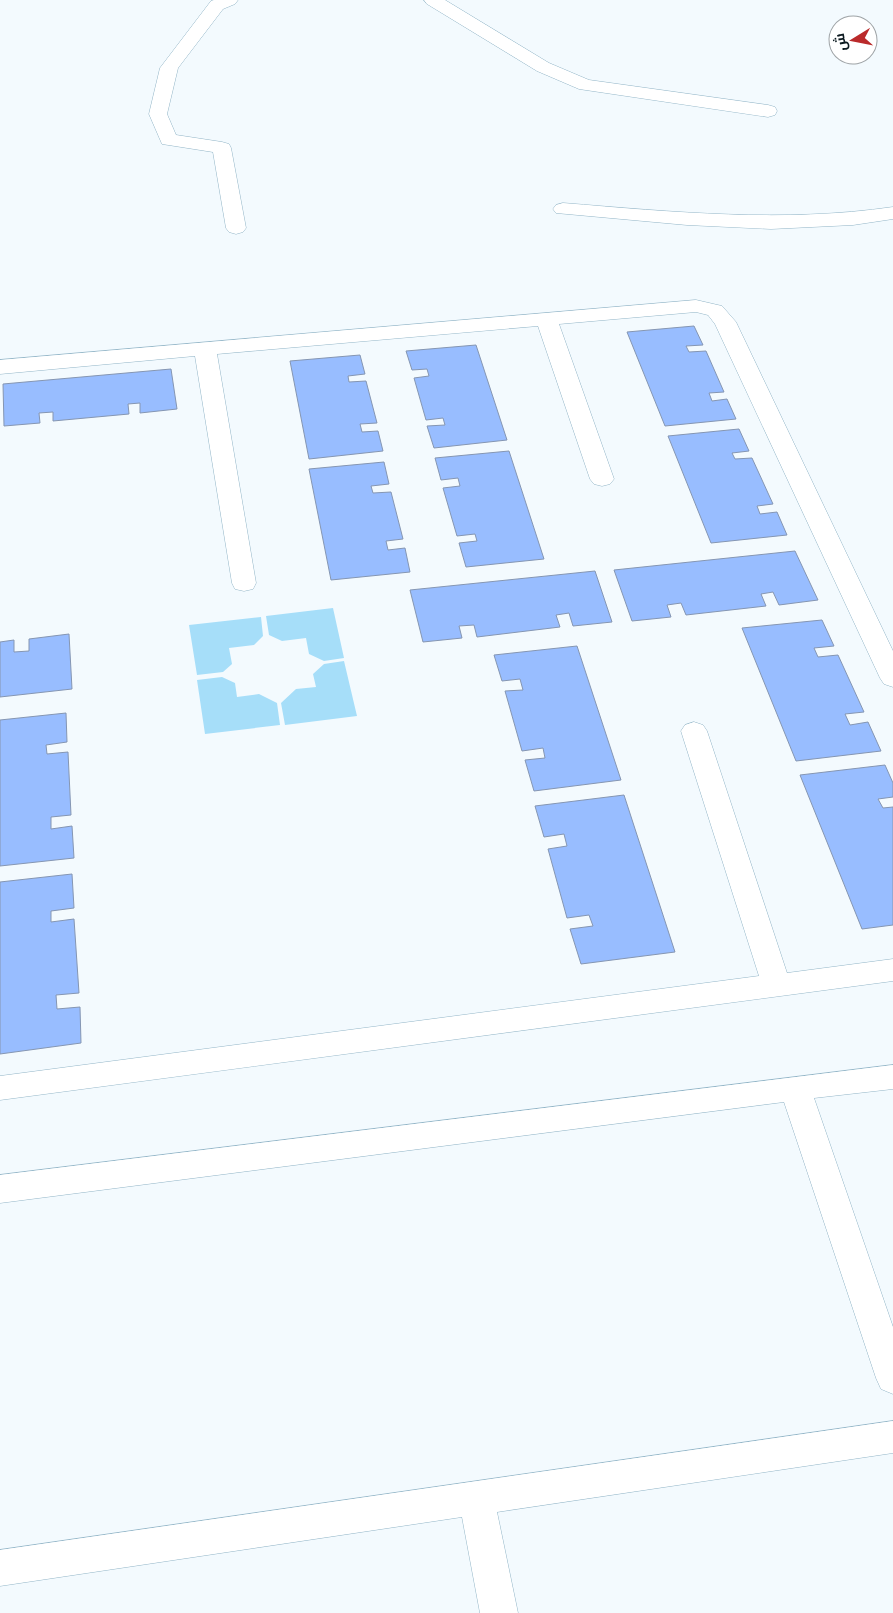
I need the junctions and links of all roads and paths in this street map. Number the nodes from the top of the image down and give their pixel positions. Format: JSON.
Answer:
{"nodes":[{"id":1,"x":229,"y":0,"type":"edge"},
{"id":2,"x":433,"y":0,"type":"edge"},
{"id":3,"x":768,"y":111,"type":"dead end"},
{"id":4,"x":563,"y":210,"type":"dead end"},
{"id":5,"x":893,"y":213,"type":"edge"},
{"id":6,"x":236,"y":228,"type":"dead end"},
{"id":7,"x":546,"y":319,"type":"junction"},
{"id":8,"x":205,"y":349,"type":"junction"},
{"id":9,"x":0,"y":367,"type":"edge"},
{"id":10,"x":602,"y":479,"type":"dead end"},
{"id":11,"x":244,"y":583,"type":"dead end"},
{"id":12,"x":893,"y":678,"type":"edge"},
{"id":13,"x":694,"y":731,"type":"dead end"},
{"id":14,"x":893,"y":970,"type":"edge"},
{"id":15,"x":777,"y":986,"type":"junction"},
{"id":16,"x":893,"y":1077,"type":"edge"},
{"id":17,"x":0,"y":1088,"type":"edge"},
{"id":18,"x":795,"y":1088,"type":"junction"},
{"id":19,"x":0,"y":1189,"type":"edge"},
{"id":20,"x":893,"y":1378,"type":"edge"},
{"id":21,"x":893,"y":1437,"type":"edge"},
{"id":22,"x":476,"y":1498,"type":"junction"},
{"id":23,"x":0,"y":1568,"type":"edge"},
{"id":24,"x":500,"y":1613,"type":"edge"}],
"edges":[{"from":1,"to":6,"type":"street"},
{"from":2,"to":3,"type":"street"},
{"from":4,"to":5,"type":"street"},
{"from":7,"to":8,"type":"street"},
{"from":7,"to":10,"type":"street"},
{"from":7,"to":12,"type":"street"},
{"from":8,"to":9,"type":"street"},
{"from":8,"to":11,"type":"street"},
{"from":13,"to":15,"type":"street"},
{"from":14,"to":15,"type":"street"},
{"from":15,"to":17,"type":"street"},
{"from":16,"to":18,"type":"street"},
{"from":18,"to":19,"type":"street"},
{"from":18,"to":20,"type":"street"},
{"from":21,"to":22,"type":"street"},
{"from":22,"to":23,"type":"street"},
{"from":22,"to":24,"type":"street"}]}
